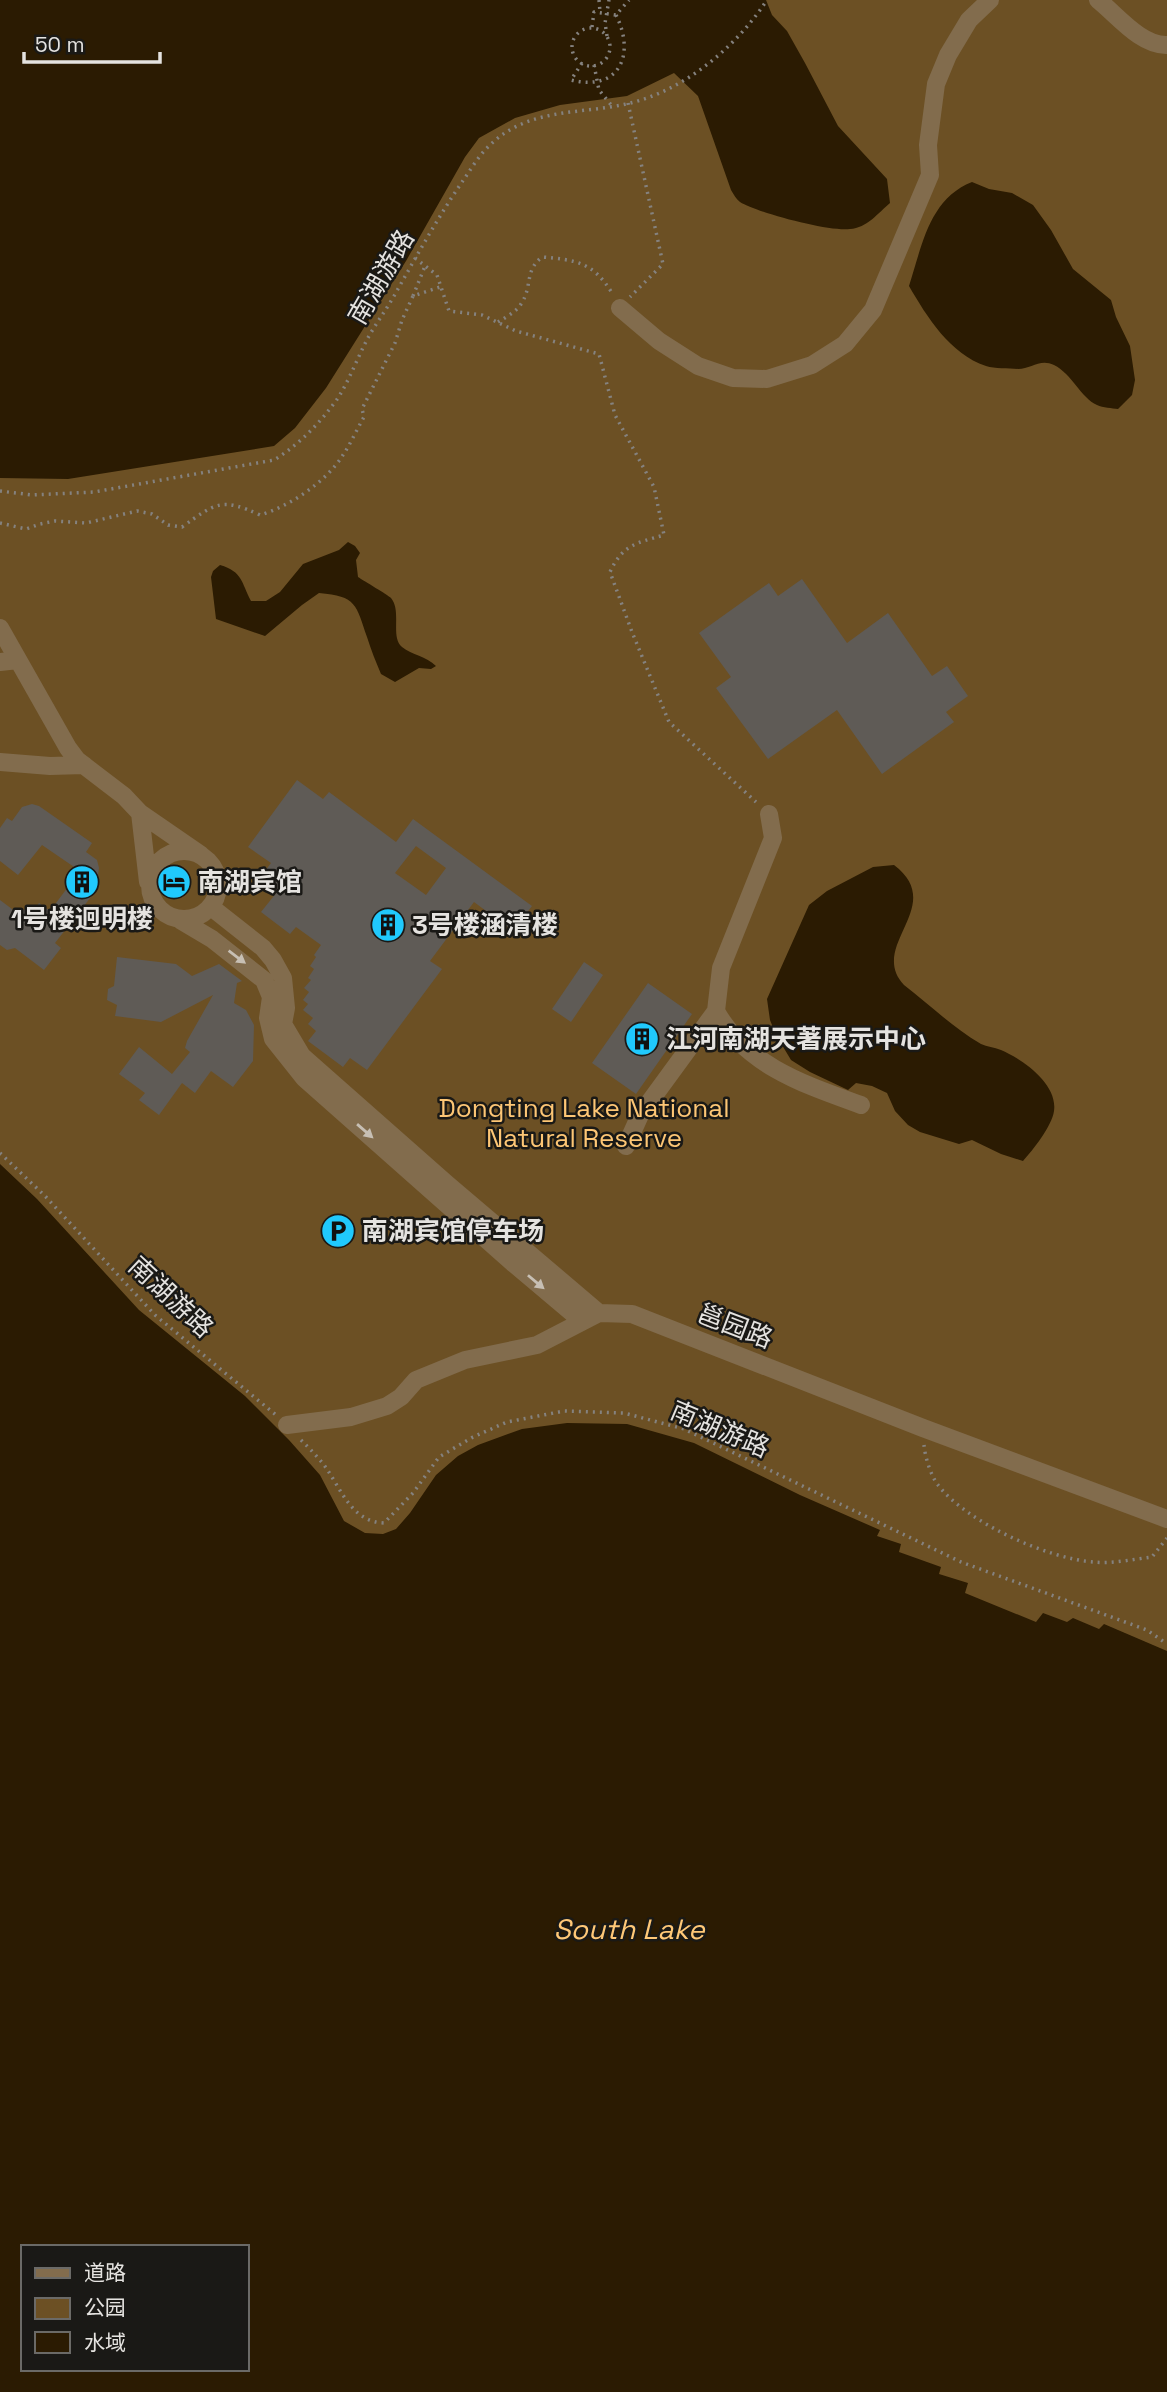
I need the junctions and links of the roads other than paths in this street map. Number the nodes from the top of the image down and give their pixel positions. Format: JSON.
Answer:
{"nodes":[{"id":1,"x":990,"y":0,"type":"edge"},
{"id":2,"x":1098,"y":0,"type":"edge"},
{"id":3,"x":1167,"y":45,"type":"edge"},
{"id":4,"x":620,"y":308,"type":"road end"},
{"id":5,"x":0,"y":628,"type":"edge"},
{"id":6,"x":9,"y":661,"type":"edge"},
{"id":7,"x":0,"y":762,"type":"edge"},
{"id":8,"x":84,"y":765,"type":"junction"},
{"id":9,"x":140,"y":813,"type":"junction"},
{"id":10,"x":769,"y":814,"type":"road end"},
{"id":11,"x":201,"y":855,"type":"junction"},
{"id":12,"x":150,"y":892,"type":"junction"},
{"id":13,"x":211,"y":907,"type":"junction"},
{"id":14,"x":180,"y":920,"type":"junction"},
{"id":15,"x":716,"y":1011,"type":"junction"},
{"id":16,"x":861,"y":1105,"type":"dead end"},
{"id":17,"x":626,"y":1146,"type":"dead end"},
{"id":18,"x":599,"y":1312,"type":"junction"},
{"id":19,"x":582,"y":1321,"type":"junction"},
{"id":20,"x":287,"y":1425,"type":"road end"},
{"id":21,"x":1167,"y":1519,"type":"edge"}],
"edges":[{"from":1,"to":4,"type":"street"},
{"from":2,"to":3,"type":"street"},
{"from":5,"to":6,"type":"street"},
{"from":6,"to":8,"type":"street"},
{"from":7,"to":8,"type":"street"},
{"from":8,"to":9,"type":"street"},
{"from":9,"to":11,"type":"street"},
{"from":9,"to":12,"type":"street"},
{"from":10,"to":15,"type":"street"},
{"from":11,"to":12,"type":"street"},
{"from":11,"to":13,"type":"street"},
{"from":12,"to":14,"type":"street"},
{"from":13,"to":14,"type":"street"},
{"from":13,"to":18,"type":"street"},
{"from":14,"to":19,"type":"street","one_way":true},
{"from":15,"to":16,"type":"street"},
{"from":15,"to":17,"type":"street"},
{"from":18,"to":19,"type":"street"},
{"from":18,"to":21,"type":"street","name":"邕园路"},
{"from":19,"to":20,"type":"street"}]}
